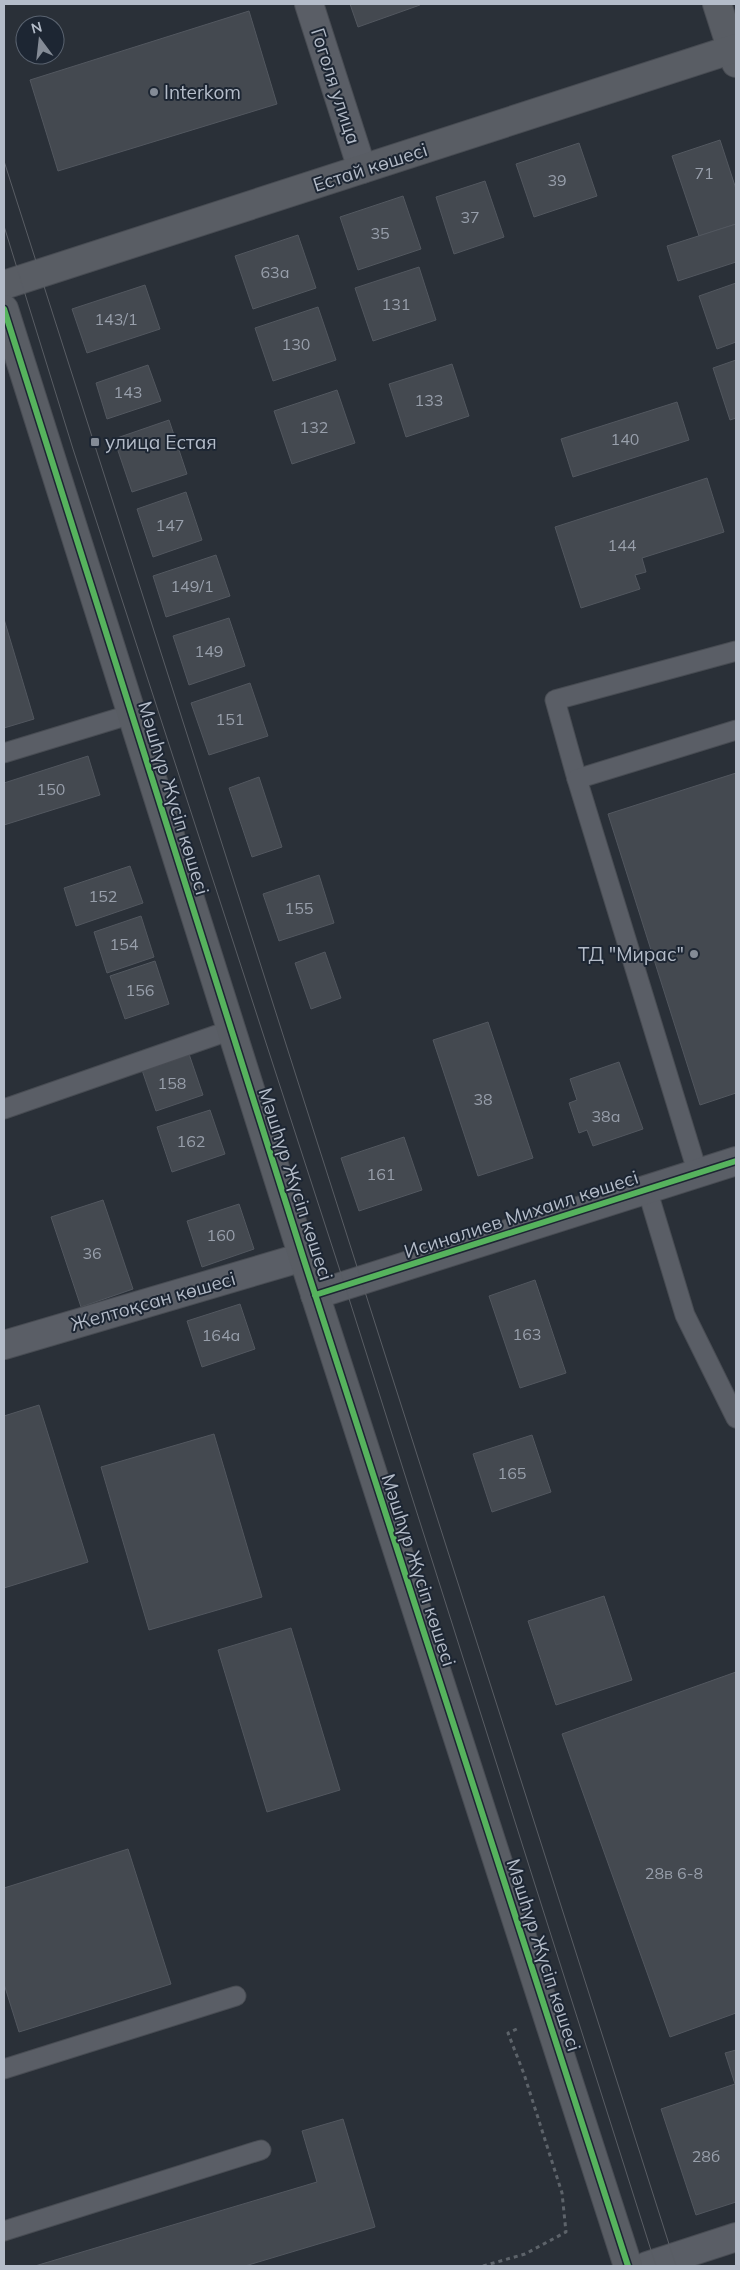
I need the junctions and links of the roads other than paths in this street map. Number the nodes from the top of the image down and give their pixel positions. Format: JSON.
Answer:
{"nodes":[{"id":1,"x":309,"y":4,"type":"edge"},
{"id":2,"x":717,"y":4,"type":"edge"},
{"id":3,"x":735,"y":54,"type":"edge"},
{"id":4,"x":362,"y":169,"type":"junction"},
{"id":5,"x":4,"y":285,"type":"edge"},
{"id":6,"x":4,"y":309,"type":"edge"},
{"id":7,"x":736,"y":651,"type":"edge"},
{"id":8,"x":132,"y":714,"type":"junction"},
{"id":9,"x":736,"y":730,"type":"edge"},
{"id":10,"x":4,"y":753,"type":"edge"},
{"id":11,"x":577,"y":778,"type":"junction"},
{"id":12,"x":231,"y":1030,"type":"junction"},
{"id":13,"x":4,"y":1109,"type":"edge"},
{"id":14,"x":736,"y":1161,"type":"edge"},
{"id":15,"x":698,"y":1174,"type":"junction"},
{"id":16,"x":647,"y":1189,"type":"junction"},
{"id":17,"x":303,"y":1257,"type":"junction"},
{"id":18,"x":315,"y":1295,"type":"junction"},
{"id":19,"x":4,"y":1346,"type":"edge"},
{"id":20,"x":736,"y":1418,"type":"edge"},
{"id":21,"x":236,"y":1996,"type":"dead end"},
{"id":22,"x":4,"y":2068,"type":"edge"},
{"id":23,"x":261,"y":2150,"type":"dead end"},
{"id":24,"x":4,"y":2231,"type":"edge"},
{"id":25,"x":736,"y":2237,"type":"edge"},
{"id":26,"x":628,"y":2266,"type":"edge"},
{"id":27,"x":648,"y":2266,"type":"edge"}],
"edges":[{"from":1,"to":4,"type":"street","name":"Гоголя улица"},
{"from":2,"to":3,"type":"street"},
{"from":3,"to":4,"type":"street","name":"Естай көшесі"},
{"from":4,"to":5,"type":"street","name":"Естай көшесі"},
{"from":6,"to":8,"type":"street","name":"Мәшһүр Жүсіп көшесі"},
{"from":7,"to":11,"type":"lane"},
{"from":8,"to":10,"type":"lane"},
{"from":8,"to":12,"type":"street","name":"Мәшһүр Жүсіп көшесі"},
{"from":9,"to":11,"type":"lane"},
{"from":11,"to":15,"type":"lane"},
{"from":12,"to":13,"type":"lane"},
{"from":12,"to":17,"type":"street","name":"Мәшһүр Жүсіп көшесі"},
{"from":14,"to":15,"type":"street","name":"Исиналиев Михаил көшесі"},
{"from":15,"to":16,"type":"street","name":"Исиналиев Михаил көшесі"},
{"from":16,"to":18,"type":"street","name":"Исиналиев Михаил көшесі"},
{"from":16,"to":20,"type":"lane"},
{"from":17,"to":18,"type":"street","name":"Мәшһүр Жүсіп көшесі"},
{"from":17,"to":19,"type":"street","name":"Желтоқсан көшесі"},
{"from":18,"to":26,"type":"street","name":"Мәшһүр Жүсіп көшесі"},
{"from":21,"to":22,"type":"lane"},
{"from":23,"to":24,"type":"lane"},
{"from":25,"to":27,"type":"street"}]}
